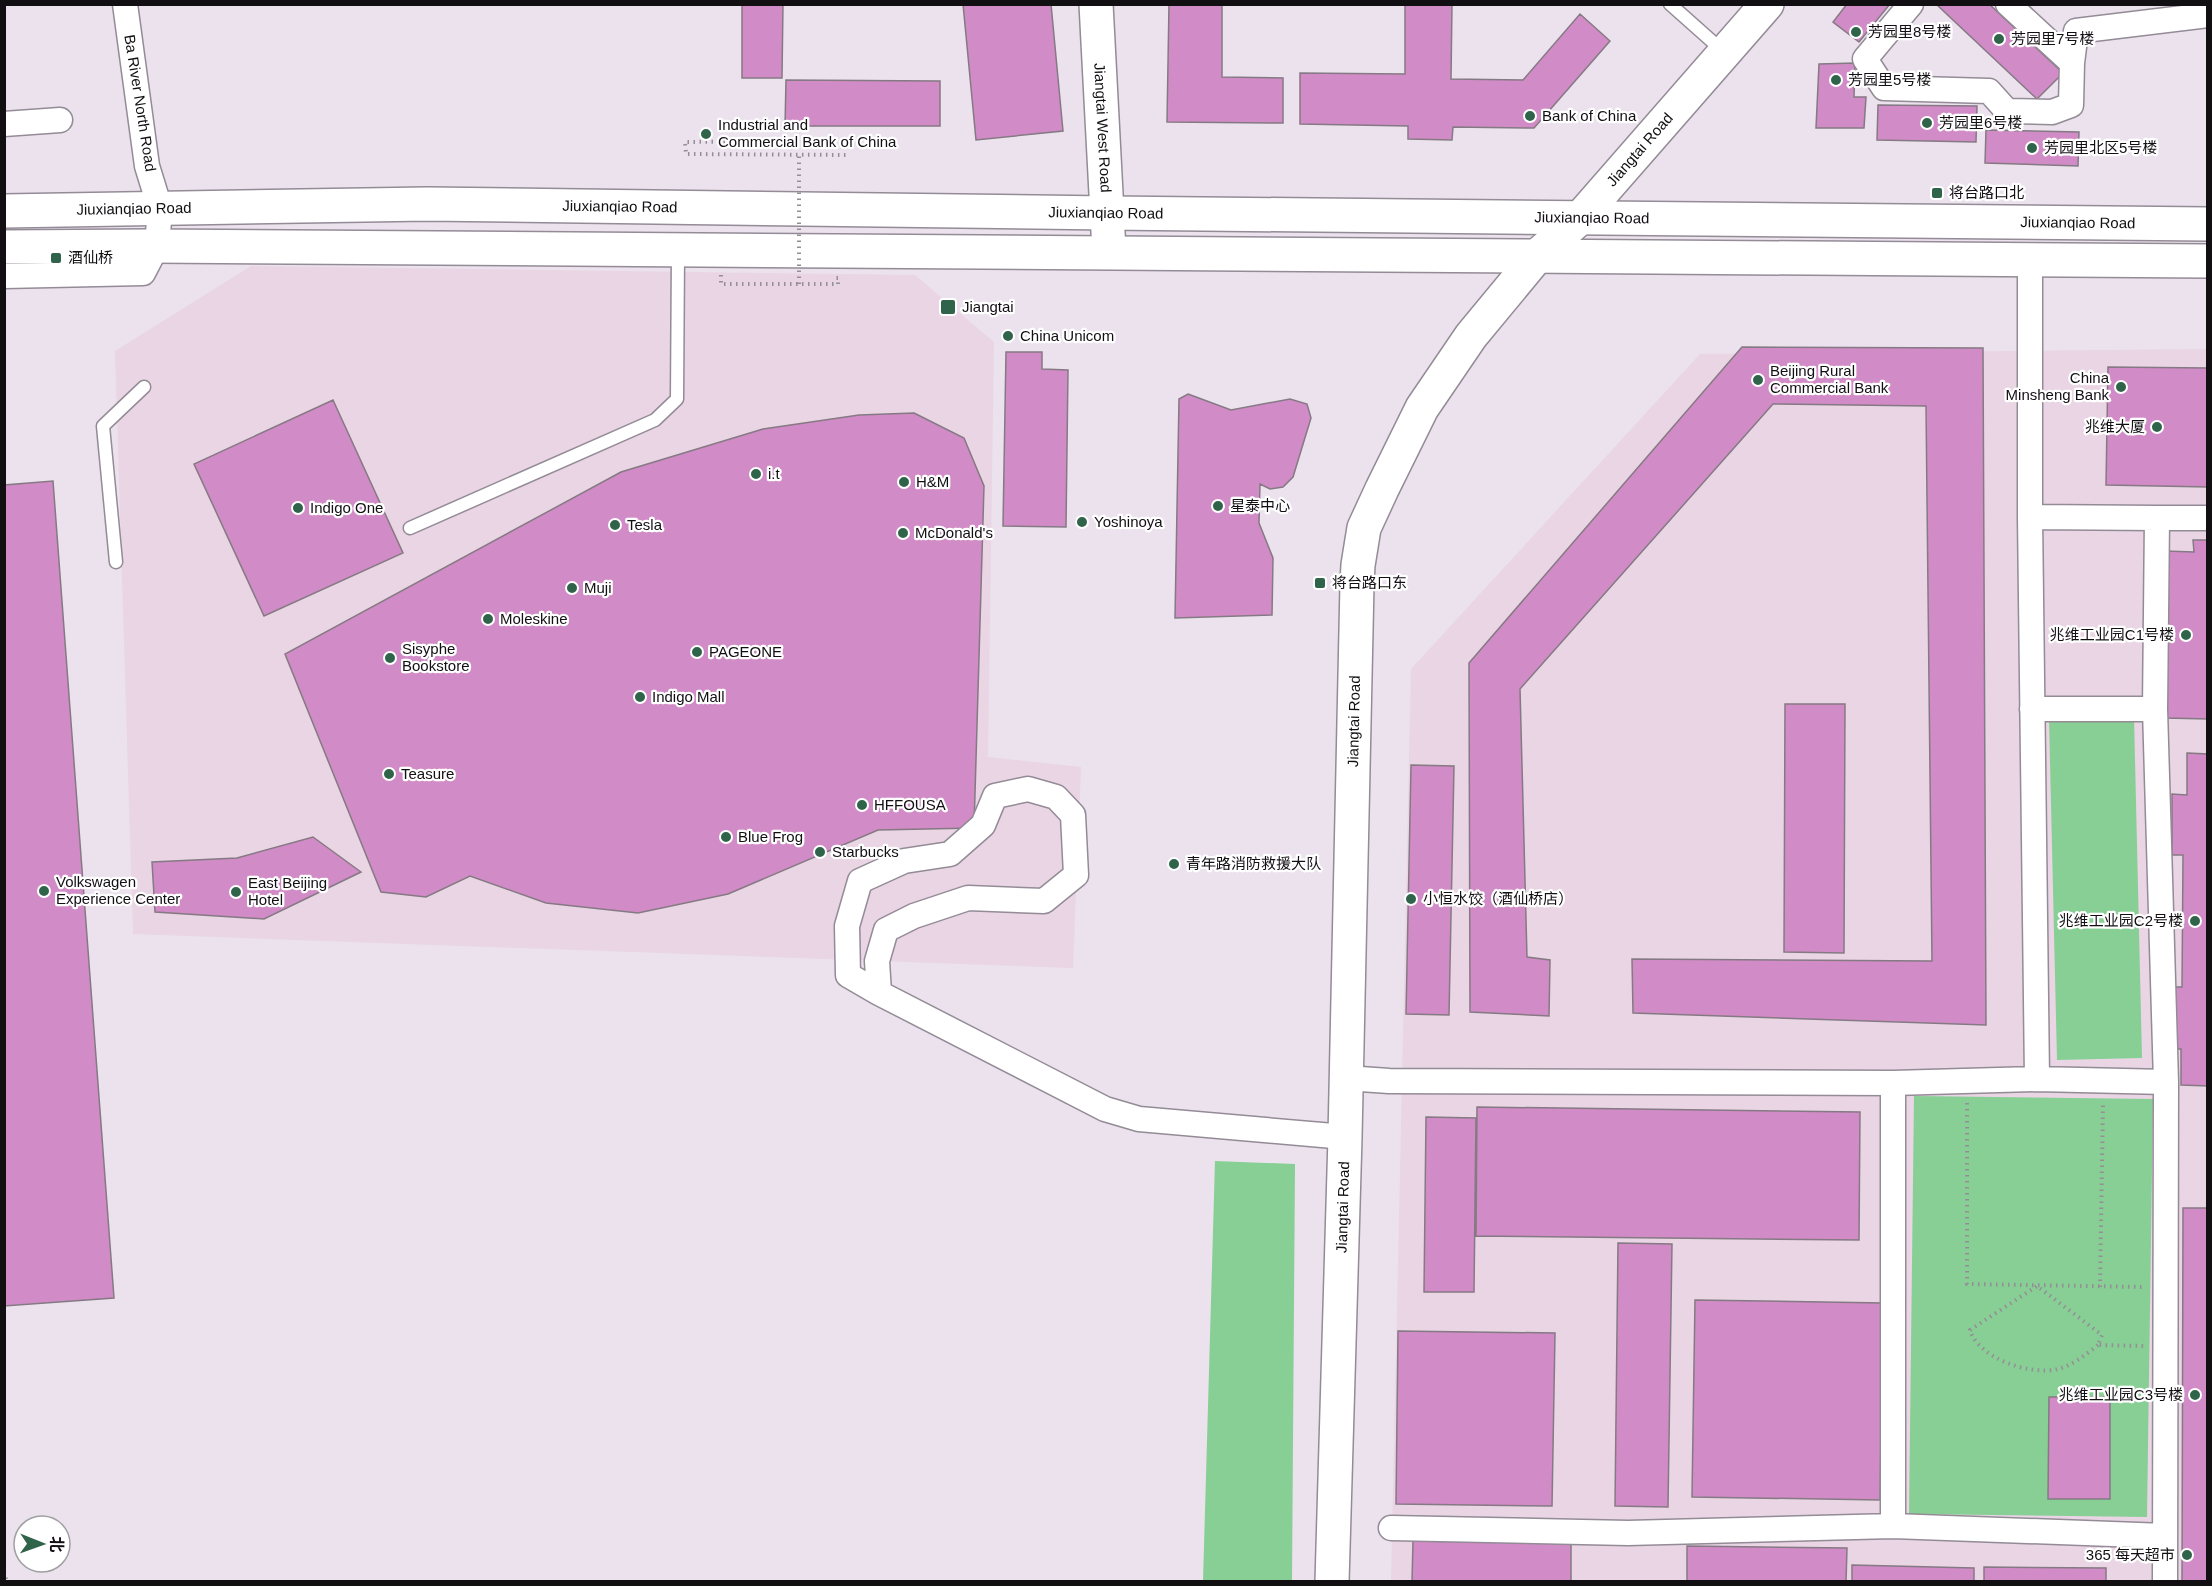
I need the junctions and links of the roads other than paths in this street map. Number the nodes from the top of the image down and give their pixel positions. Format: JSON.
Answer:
{"nodes":[{"id":1,"x":125,"y":4,"type":"edge"},
{"id":2,"x":1096,"y":4,"type":"edge"},
{"id":3,"x":1670,"y":4,"type":"edge"},
{"id":4,"x":1767,"y":4,"type":"edge"},
{"id":5,"x":1911,"y":4,"type":"edge"},
{"id":6,"x":2008,"y":4,"type":"edge"},
{"id":7,"x":2208,"y":15,"type":"edge"},
{"id":8,"x":1724,"y":53,"type":"junction"},
{"id":9,"x":2072,"y":63,"type":"junction"},
{"id":10,"x":60,"y":120,"type":"dead end"},
{"id":11,"x":4,"y":124,"type":"edge"},
{"id":12,"x":160,"y":208,"type":"junction"},
{"id":13,"x":4,"y":211,"type":"edge"},
{"id":14,"x":1108,"y":213,"type":"junction"},
{"id":15,"x":1580,"y":218,"type":"junction"},
{"id":16,"x":2208,"y":224,"type":"edge"},
{"id":17,"x":157,"y":246,"type":"junction"},
{"id":18,"x":4,"y":247,"type":"edge"},
{"id":19,"x":678,"y":249,"type":"junction"},
{"id":20,"x":1108,"y":252,"type":"junction"},
{"id":21,"x":1538,"y":255,"type":"junction"},
{"id":22,"x":2030,"y":260,"type":"junction"},
{"id":23,"x":2208,"y":261,"type":"edge"},
{"id":24,"x":4,"y":276,"type":"edge"},
{"id":25,"x":144,"y":387,"type":"dead end"},
{"id":26,"x":2030,"y":517,"type":"junction"},
{"id":27,"x":2157,"y":518,"type":"junction"},
{"id":28,"x":2208,"y":518,"type":"edge"},
{"id":29,"x":410,"y":528,"type":"dead end"},
{"id":30,"x":116,"y":562,"type":"dead end"},
{"id":31,"x":2032,"y":709,"type":"junction"},
{"id":32,"x":2155,"y":709,"type":"junction"},
{"id":33,"x":879,"y":993,"type":"junction"},
{"id":34,"x":1346,"y":1078,"type":"junction"},
{"id":35,"x":2037,"y":1079,"type":"junction"},
{"id":36,"x":2166,"y":1082,"type":"junction"},
{"id":37,"x":1893,"y":1083,"type":"junction"},
{"id":38,"x":1345,"y":1137,"type":"junction"},
{"id":39,"x":1893,"y":1526,"type":"junction"},
{"id":40,"x":1391,"y":1528,"type":"dead end"},
{"id":41,"x":2165,"y":1536,"type":"junction"},
{"id":42,"x":1332,"y":1581,"type":"edge"},
{"id":43,"x":2165,"y":1581,"type":"edge"}],
"edges":[{"from":1,"to":12,"type":"street","name":"Ba River North Road"},
{"from":2,"to":14,"type":"main road","name":"Jiangtai West Road"},
{"from":3,"to":8,"type":"lane"},
{"from":4,"to":8,"type":"main road","name":"Jiangtai Road"},
{"from":5,"to":9,"type":"street"},
{"from":6,"to":9,"type":"street"},
{"from":7,"to":9,"type":"street"},
{"from":8,"to":15,"type":"main road","name":"Jiangtai Road"},
{"from":10,"to":11,"type":"street"},
{"from":12,"to":13,"type":"main road","name":"Jiuxianqiao Road"},
{"from":12,"to":14,"type":"main road","name":"Jiuxianqiao Road"},
{"from":12,"to":17,"type":"street","name":"Ba River North Road"},
{"from":14,"to":15,"type":"main road","name":"Jiuxianqiao Road"},
{"from":14,"to":20,"type":"main road","name":"Jiangtai West Road"},
{"from":15,"to":16,"type":"main road","name":"Jiuxianqiao Road"},
{"from":15,"to":21,"type":"main road","name":"Jiangtai Road"},
{"from":17,"to":18,"type":"main road"},
{"from":17,"to":19,"type":"main road"},
{"from":17,"to":24,"type":"street","name":"Ba River North Road"},
{"from":19,"to":20,"type":"main road"},
{"from":19,"to":29,"type":"lane"},
{"from":20,"to":21,"type":"main road"},
{"from":21,"to":22,"type":"main road"},
{"from":21,"to":34,"type":"main road","name":"Jiangtai Road"},
{"from":22,"to":23,"type":"main road"},
{"from":22,"to":26,"type":"street"},
{"from":25,"to":30,"type":"lane"},
{"from":26,"to":27,"type":"street"},
{"from":26,"to":31,"type":"street"},
{"from":27,"to":28,"type":"street"},
{"from":27,"to":32,"type":"street"},
{"from":31,"to":32,"type":"street"},
{"from":31,"to":35,"type":"street"},
{"from":32,"to":36,"type":"street"},
{"from":33,"to":33,"type":"street"},
{"from":33,"to":38,"type":"street"},
{"from":34,"to":37,"type":"street"},
{"from":34,"to":38,"type":"main road","name":"Jiangtai Road"},
{"from":35,"to":36,"type":"street"},
{"from":35,"to":37,"type":"street"},
{"from":36,"to":41,"type":"street"},
{"from":37,"to":39,"type":"street"},
{"from":38,"to":42,"type":"main road","name":"Jiangtai Road"},
{"from":39,"to":40,"type":"street"},
{"from":39,"to":41,"type":"street"},
{"from":41,"to":43,"type":"street"}]}
